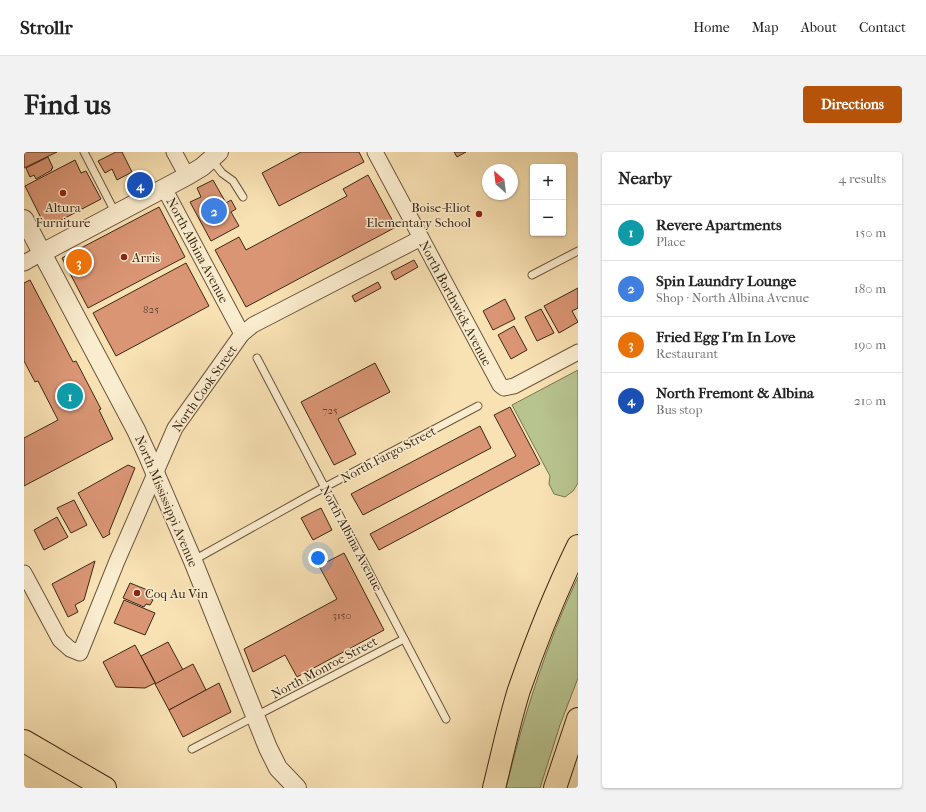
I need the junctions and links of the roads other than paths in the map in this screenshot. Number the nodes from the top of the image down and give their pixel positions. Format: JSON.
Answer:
{"nodes":[{"id":1,"x":84,"y":152,"type":"edge"},
{"id":2,"x":174,"y":152,"type":"edge"},
{"id":3,"x":375,"y":152,"type":"edge"},
{"id":4,"x":215,"y":156,"type":"edge"},
{"id":5,"x":187,"y":176,"type":"junction"},
{"id":6,"x":164,"y":188,"type":"junction"},
{"id":7,"x":243,"y":197,"type":"dead end"},
{"id":8,"x":116,"y":214,"type":"junction"},
{"id":9,"x":24,"y":219,"type":"edge"},
{"id":10,"x":421,"y":238,"type":"junction"},
{"id":11,"x":578,"y":251,"type":"edge"},
{"id":12,"x":42,"y":253,"type":"junction"},
{"id":13,"x":24,"y":263,"type":"edge"},
{"id":14,"x":532,"y":275,"type":"dead end"},
{"id":15,"x":242,"y":334,"type":"junction"},
{"id":16,"x":578,"y":352,"type":"edge"},
{"id":17,"x":257,"y":358,"type":"dead end"},
{"id":18,"x":478,"y":406,"type":"dead end"},
{"id":19,"x":156,"y":473,"type":"junction"},
{"id":20,"x":325,"y":487,"type":"junction"},
{"id":21,"x":578,"y":546,"type":"edge"},
{"id":22,"x":193,"y":561,"type":"junction"},
{"id":23,"x":24,"y":574,"type":"edge"},
{"id":24,"x":404,"y":639,"type":"junction"},
{"id":25,"x":255,"y":717,"type":"junction"},
{"id":26,"x":446,"y":719,"type":"dead end"},
{"id":27,"x":578,"y":719,"type":"edge"},
{"id":28,"x":24,"y":741,"type":"edge"},
{"id":29,"x":192,"y":749,"type":"dead end"},
{"id":30,"x":105,"y":788,"type":"edge"},
{"id":31,"x":297,"y":788,"type":"edge"},
{"id":32,"x":494,"y":788,"type":"edge"},
{"id":33,"x":555,"y":788,"type":"edge"}],
"edges":[{"from":1,"to":8,"type":"lane"},
{"from":2,"to":5,"type":"street"},
{"from":3,"to":10,"type":"street","name":"North Borthwick Avenue"},
{"from":4,"to":5,"type":"street"},
{"from":4,"to":7,"type":"lane"},
{"from":5,"to":6,"type":"street"},
{"from":6,"to":8,"type":"street"},
{"from":6,"to":15,"type":"street","name":"North Albina Avenue"},
{"from":8,"to":12,"type":"street"},
{"from":9,"to":12,"type":"street","name":"North Mississippi Avenue"},
{"from":10,"to":15,"type":"street","name":"North Cook Street"},
{"from":10,"to":16,"type":"street","name":"North Borthwick Avenue"},
{"from":11,"to":14,"type":"lane"},
{"from":12,"to":13,"type":"street"},
{"from":12,"to":19,"type":"street","name":"North Mississippi Avenue"},
{"from":15,"to":19,"type":"street","name":"North Cook Street"},
{"from":17,"to":20,"type":"lane","name":"North Albina Avenue"},
{"from":18,"to":20,"type":"lane","name":"North Fargo Street"},
{"from":19,"to":22,"type":"street","name":"North Mississippi Avenue"},
{"from":19,"to":23,"type":"street","name":"North Cook Street"},
{"from":20,"to":22,"type":"lane","name":"North Fargo Street"},
{"from":20,"to":24,"type":"lane","name":"North Albina Avenue"},
{"from":21,"to":32,"type":"highway"},
{"from":22,"to":25,"type":"street","name":"North Mississippi Avenue"},
{"from":24,"to":25,"type":"lane","name":"North Monroe Street"},
{"from":24,"to":26,"type":"lane","name":"North Albina Avenue"},
{"from":25,"to":29,"type":"lane","name":"North Monroe Street"},
{"from":25,"to":31,"type":"street","name":"North Mississippi Avenue"},
{"from":27,"to":33,"type":"highway"},
{"from":28,"to":30,"type":"highway"}]}
